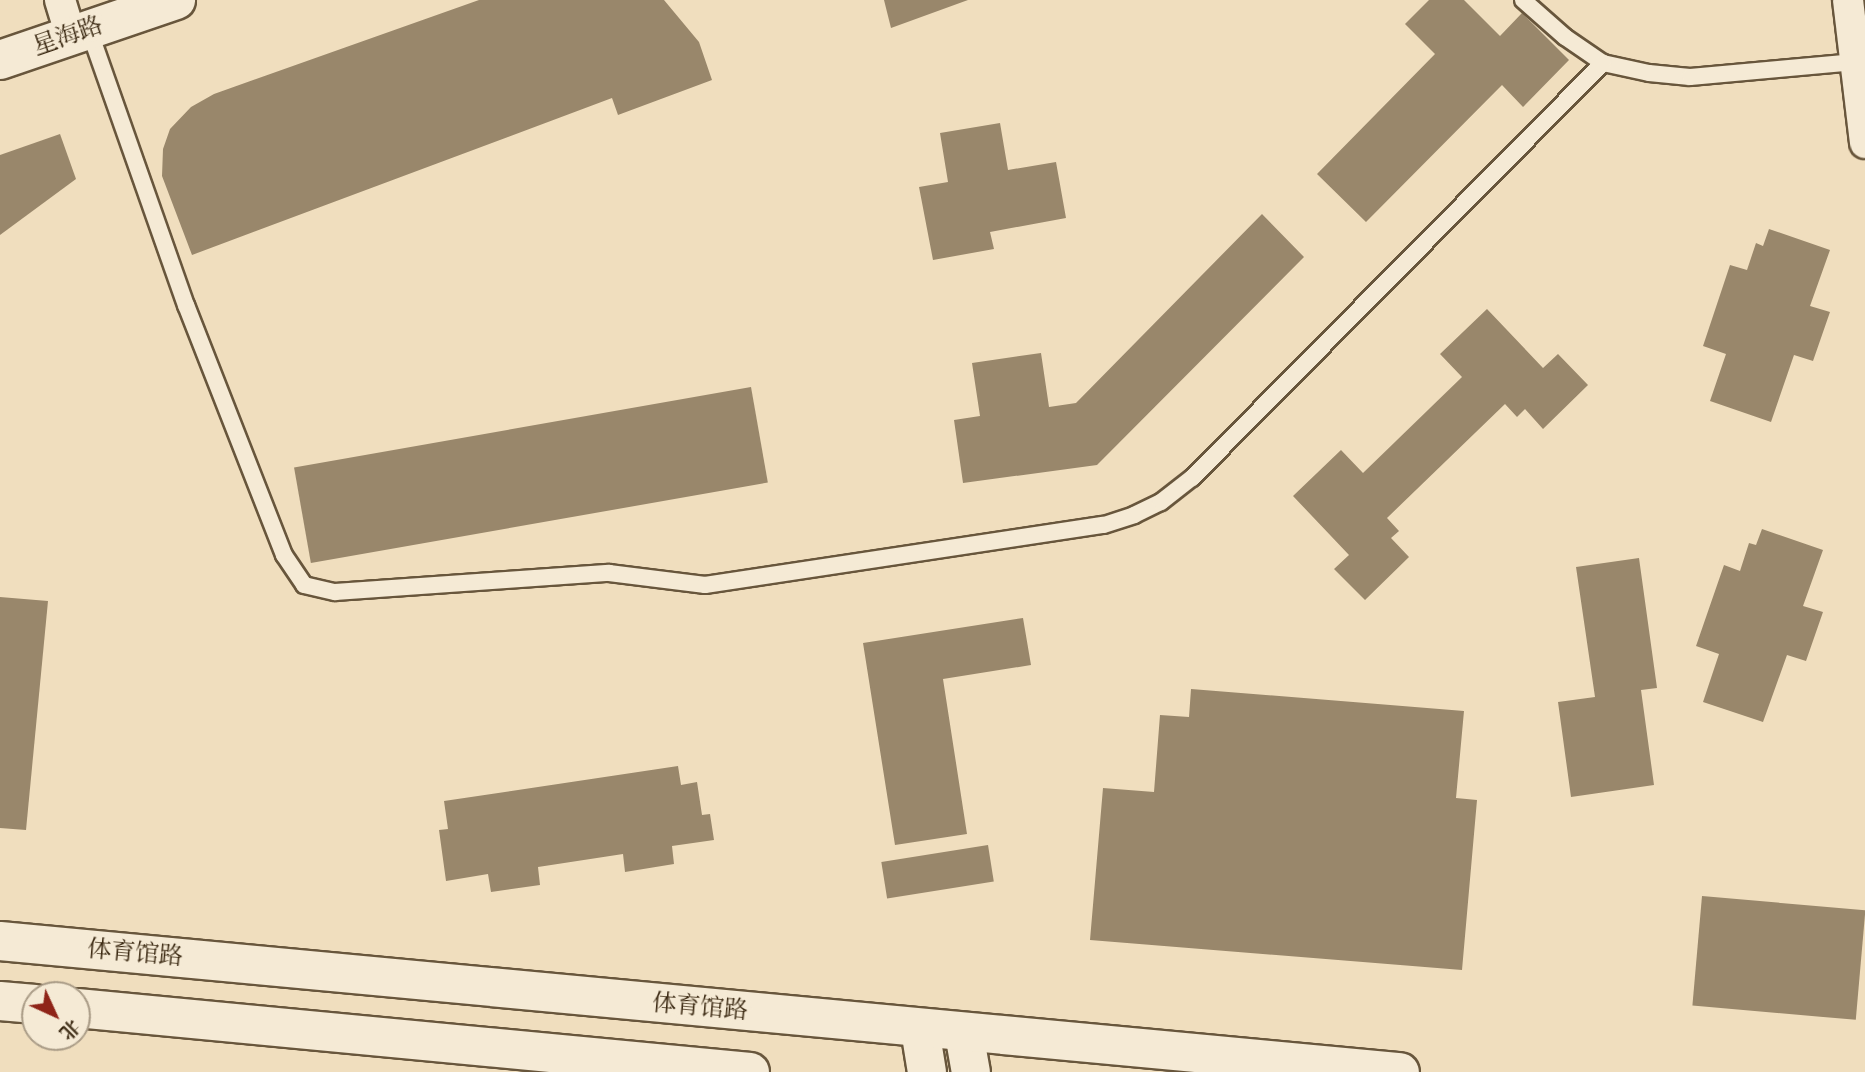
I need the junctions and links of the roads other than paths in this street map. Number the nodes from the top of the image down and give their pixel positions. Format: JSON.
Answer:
{"nodes":[{"id":1,"x":60,"y":0,"type":"edge"},
{"id":2,"x":176,"y":0,"type":"edge"},
{"id":3,"x":1523,"y":0,"type":"edge"},
{"id":4,"x":1848,"y":0,"type":"edge"},
{"id":5,"x":80,"y":34,"type":"junction"},
{"id":6,"x":0,"y":60,"type":"edge"},
{"id":7,"x":1855,"y":62,"type":"junction"},
{"id":8,"x":1604,"y":63,"type":"junction"},
{"id":9,"x":1865,"y":143,"type":"edge"},
{"id":10,"x":0,"y":941,"type":"edge"},
{"id":11,"x":0,"y":1001,"type":"edge"},
{"id":12,"x":21,"y":1003,"type":"edge"},
{"id":13,"x":91,"y":1009,"type":"edge"},
{"id":14,"x":920,"y":1028,"type":"junction"},
{"id":15,"x":964,"y":1033,"type":"junction"},
{"id":16,"x":750,"y":1072,"type":"edge"},
{"id":17,"x":927,"y":1072,"type":"edge"},
{"id":18,"x":971,"y":1072,"type":"edge"},
{"id":19,"x":1400,"y":1072,"type":"edge"}],
"edges":[{"from":1,"to":5,"type":"street"},
{"from":2,"to":5,"type":"main road","name":"星海路"},
{"from":3,"to":8,"type":"lane"},
{"from":4,"to":7,"type":"street"},
{"from":5,"to":6,"type":"main road","name":"星海路"},
{"from":5,"to":8,"type":"lane"},
{"from":7,"to":8,"type":"lane"},
{"from":7,"to":9,"type":"street"},
{"from":10,"to":14,"type":"main road","name":"体育馆路"},
{"from":11,"to":12,"type":"main road"},
{"from":13,"to":16,"type":"main road"},
{"from":14,"to":15,"type":"main road","name":"体育馆路"},
{"from":14,"to":17,"type":"main road"},
{"from":15,"to":18,"type":"main road"},
{"from":15,"to":19,"type":"main road","name":"体育馆路"}]}
